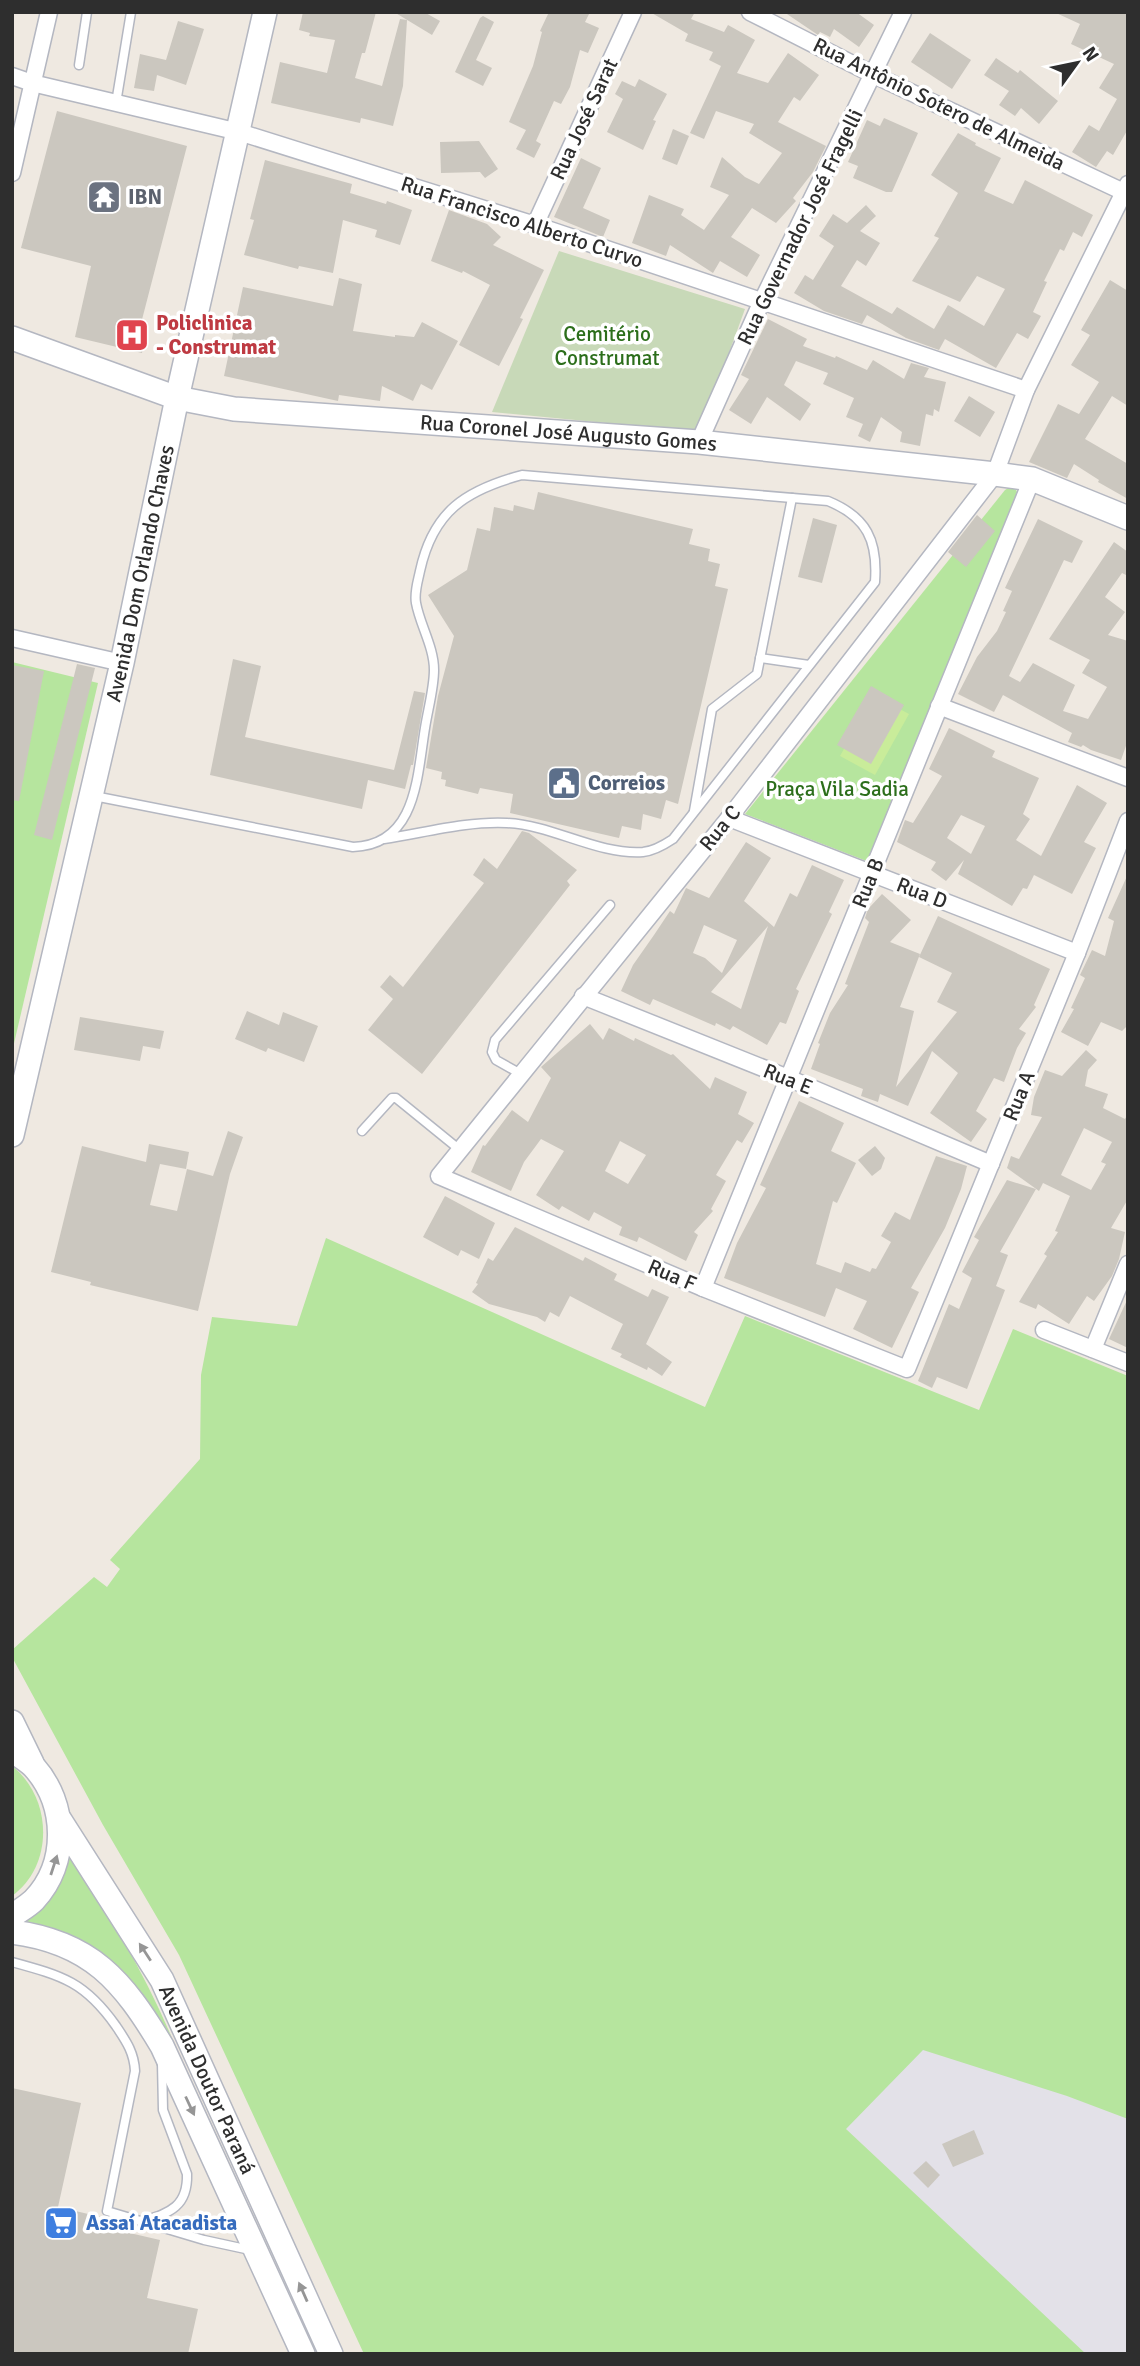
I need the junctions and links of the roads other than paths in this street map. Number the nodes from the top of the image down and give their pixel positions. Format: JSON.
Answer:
{"nodes":[{"id":1,"x":49,"y":12,"type":"edge"},
{"id":2,"x":87,"y":12,"type":"edge"},
{"id":3,"x":131,"y":12,"type":"edge"},
{"id":4,"x":265,"y":12,"type":"edge"},
{"id":5,"x":633,"y":12,"type":"edge"},
{"id":6,"x":750,"y":12,"type":"edge"},
{"id":7,"x":903,"y":12,"type":"edge"},
{"id":8,"x":79,"y":65,"type":"dead end"},
{"id":9,"x":874,"y":75,"type":"junction"},
{"id":10,"x":12,"y":76,"type":"edge"},
{"id":11,"x":32,"y":83,"type":"junction"},
{"id":12,"x":116,"y":103,"type":"junction"},
{"id":13,"x":239,"y":132,"type":"junction"},
{"id":14,"x":12,"y":173,"type":"edge"},
{"id":15,"x":1126,"y":190,"type":"edge"},
{"id":16,"x":536,"y":225,"type":"junction"},
{"id":17,"x":762,"y":301,"type":"junction"},
{"id":18,"x":12,"y":338,"type":"edge"},
{"id":19,"x":1026,"y":390,"type":"junction"},
{"id":20,"x":177,"y":398,"type":"junction"},
{"id":21,"x":699,"y":442,"type":"junction"},
{"id":22,"x":995,"y":474,"type":"junction"},
{"id":23,"x":1032,"y":479,"type":"junction"},
{"id":24,"x":792,"y":498,"type":"junction"},
{"id":25,"x":1128,"y":518,"type":"edge"},
{"id":26,"x":12,"y":638,"type":"edge"},
{"id":27,"x":760,"y":658,"type":"junction"},
{"id":28,"x":122,"y":663,"type":"junction"},
{"id":29,"x":809,"y":665,"type":"junction"},
{"id":30,"x":939,"y":706,"type":"junction"},
{"id":31,"x":1128,"y":778,"type":"edge"},
{"id":32,"x":91,"y":795,"type":"junction"},
{"id":33,"x":694,"y":813,"type":"junction"},
{"id":34,"x":729,"y":818,"type":"junction"},
{"id":35,"x":1128,"y":821,"type":"edge"},
{"id":36,"x":384,"y":839,"type":"junction"},
{"id":37,"x":872,"y":873,"type":"junction"},
{"id":38,"x":610,"y":905,"type":"dead end"},
{"id":39,"x":1077,"y":953,"type":"junction"},
{"id":40,"x":583,"y":996,"type":"junction"},
{"id":41,"x":520,"y":1074,"type":"junction"},
{"id":42,"x":788,"y":1078,"type":"junction"},
{"id":43,"x":362,"y":1131,"type":"dead end"},
{"id":44,"x":12,"y":1135,"type":"edge"},
{"id":45,"x":460,"y":1150,"type":"junction"},
{"id":46,"x":991,"y":1164,"type":"junction"},
{"id":47,"x":439,"y":1176,"type":"joint"},
{"id":48,"x":1128,"y":1264,"type":"edge"},
{"id":49,"x":703,"y":1288,"type":"junction"},
{"id":50,"x":1044,"y":1330,"type":"dead end"},
{"id":51,"x":1093,"y":1349,"type":"junction"},
{"id":52,"x":1128,"y":1363,"type":"edge"},
{"id":53,"x":907,"y":1369,"type":"joint"},
{"id":54,"x":12,"y":1722,"type":"edge"},
{"id":55,"x":12,"y":1750,"type":"edge"},
{"id":56,"x":33,"y":1766,"type":"junction"},
{"id":57,"x":60,"y":1820,"type":"junction"},
{"id":58,"x":12,"y":1916,"type":"edge"},
{"id":59,"x":12,"y":1931,"type":"edge"},
{"id":60,"x":12,"y":1962,"type":"edge"},
{"id":61,"x":162,"y":2046,"type":"junction"},
{"id":62,"x":141,"y":2222,"type":"junction"},
{"id":63,"x":256,"y":2251,"type":"junction"},
{"id":64,"x":303,"y":2354,"type":"edge"},
{"id":65,"x":331,"y":2354,"type":"edge"}],
"edges":[{"from":1,"to":11,"type":"street"},
{"from":2,"to":8,"type":"lane"},
{"from":3,"to":12,"type":"lane"},
{"from":4,"to":13,"type":"main road","name":"Avenida Dom Orlando Chaves"},
{"from":5,"to":16,"type":"street","name":"Rua José Sarat"},
{"from":6,"to":9,"type":"street","name":"Rua Antônio Sotero de Almeida"},
{"from":7,"to":9,"type":"street","name":"Rua Governador José Fragelli"},
{"from":9,"to":15,"type":"street","name":"Rua Antônio Sotero de Almeida"},
{"from":9,"to":17,"type":"street","name":"Rua Governador José Fragelli"},
{"from":10,"to":11,"type":"street","name":"Rua Francisco Alberto Curvo"},
{"from":11,"to":12,"type":"street","name":"Rua Francisco Alberto Curvo"},
{"from":11,"to":14,"type":"street"},
{"from":12,"to":13,"type":"street","name":"Rua Francisco Alberto Curvo"},
{"from":13,"to":16,"type":"street","name":"Rua Francisco Alberto Curvo"},
{"from":13,"to":20,"type":"main road","name":"Avenida Dom Orlando Chaves"},
{"from":15,"to":19,"type":"street","name":"Rua C"},
{"from":16,"to":17,"type":"street","name":"Rua Francisco Alberto Curvo"},
{"from":17,"to":19,"type":"street","name":"Rua Francisco Alberto Curvo"},
{"from":17,"to":21,"type":"street","name":"Rua Governador José Fragelli"},
{"from":18,"to":20,"type":"main road","name":"Rua Coronel José Augusto Gomes"},
{"from":19,"to":22,"type":"street","name":"Rua C"},
{"from":20,"to":21,"type":"main road","name":"Rua Coronel José Augusto Gomes"},
{"from":20,"to":28,"type":"main road","name":"Avenida Dom Orlando Chaves"},
{"from":21,"to":22,"type":"main road","name":"Rua Coronel José Augusto Gomes"},
{"from":22,"to":23,"type":"main road","name":"Rua Coronel José Augusto Gomes"},
{"from":22,"to":34,"type":"street","name":"Rua C"},
{"from":23,"to":25,"type":"main road","name":"Rua Coronel José Augusto Gomes"},
{"from":23,"to":30,"type":"street","name":"Rua B"},
{"from":24,"to":27,"type":"lane"},
{"from":24,"to":29,"type":"lane"},
{"from":24,"to":36,"type":"lane"},
{"from":26,"to":28,"type":"street"},
{"from":27,"to":29,"type":"lane"},
{"from":27,"to":33,"type":"lane"},
{"from":28,"to":32,"type":"main road","name":"Avenida Dom Orlando Chaves"},
{"from":29,"to":33,"type":"lane"},
{"from":30,"to":31,"type":"street"},
{"from":30,"to":37,"type":"street","name":"Rua B"},
{"from":32,"to":36,"type":"lane"},
{"from":32,"to":44,"type":"main road","name":"Avenida Dom Orlando Chaves"},
{"from":33,"to":36,"type":"lane"},
{"from":34,"to":37,"type":"street","name":"Rua D"},
{"from":34,"to":40,"type":"street","name":"Rua C"},
{"from":35,"to":39,"type":"street","name":"Rua A"},
{"from":37,"to":39,"type":"street","name":"Rua D"},
{"from":37,"to":42,"type":"street","name":"Rua B"},
{"from":38,"to":41,"type":"lane"},
{"from":39,"to":46,"type":"street","name":"Rua A"},
{"from":40,"to":41,"type":"street","name":"Rua C"},
{"from":40,"to":42,"type":"street","name":"Rua E"},
{"from":41,"to":45,"type":"street","name":"Rua C"},
{"from":42,"to":46,"type":"street","name":"Rua E"},
{"from":42,"to":49,"type":"street","name":"Rua B"},
{"from":43,"to":45,"type":"lane"},
{"from":45,"to":47,"type":"street","name":"Rua C"},
{"from":46,"to":53,"type":"street","name":"Rua A"},
{"from":47,"to":49,"type":"street","name":"Rua F"},
{"from":48,"to":51,"type":"street"},
{"from":49,"to":53,"type":"street","name":"Rua F"},
{"from":50,"to":51,"type":"street"},
{"from":51,"to":52,"type":"street"},
{"from":54,"to":56,"type":"main road"},
{"from":55,"to":56,"type":"main road"},
{"from":56,"to":57,"type":"main road"},
{"from":58,"to":57,"type":"main road","one_way":true},
{"from":65,"to":57,"type":"main road","name":"Avenida Doutor Paraná","one_way":true},
{"from":59,"to":61,"type":"main road","name":"Avenida Doutor Paraná"},
{"from":60,"to":62,"type":"lane"},
{"from":61,"to":62,"type":"lane"},
{"from":61,"to":63,"type":"main road","name":"Avenida Doutor Paraná","one_way":true},
{"from":62,"to":63,"type":"lane"},
{"from":63,"to":64,"type":"main road","name":"Avenida Doutor Paraná"}]}
